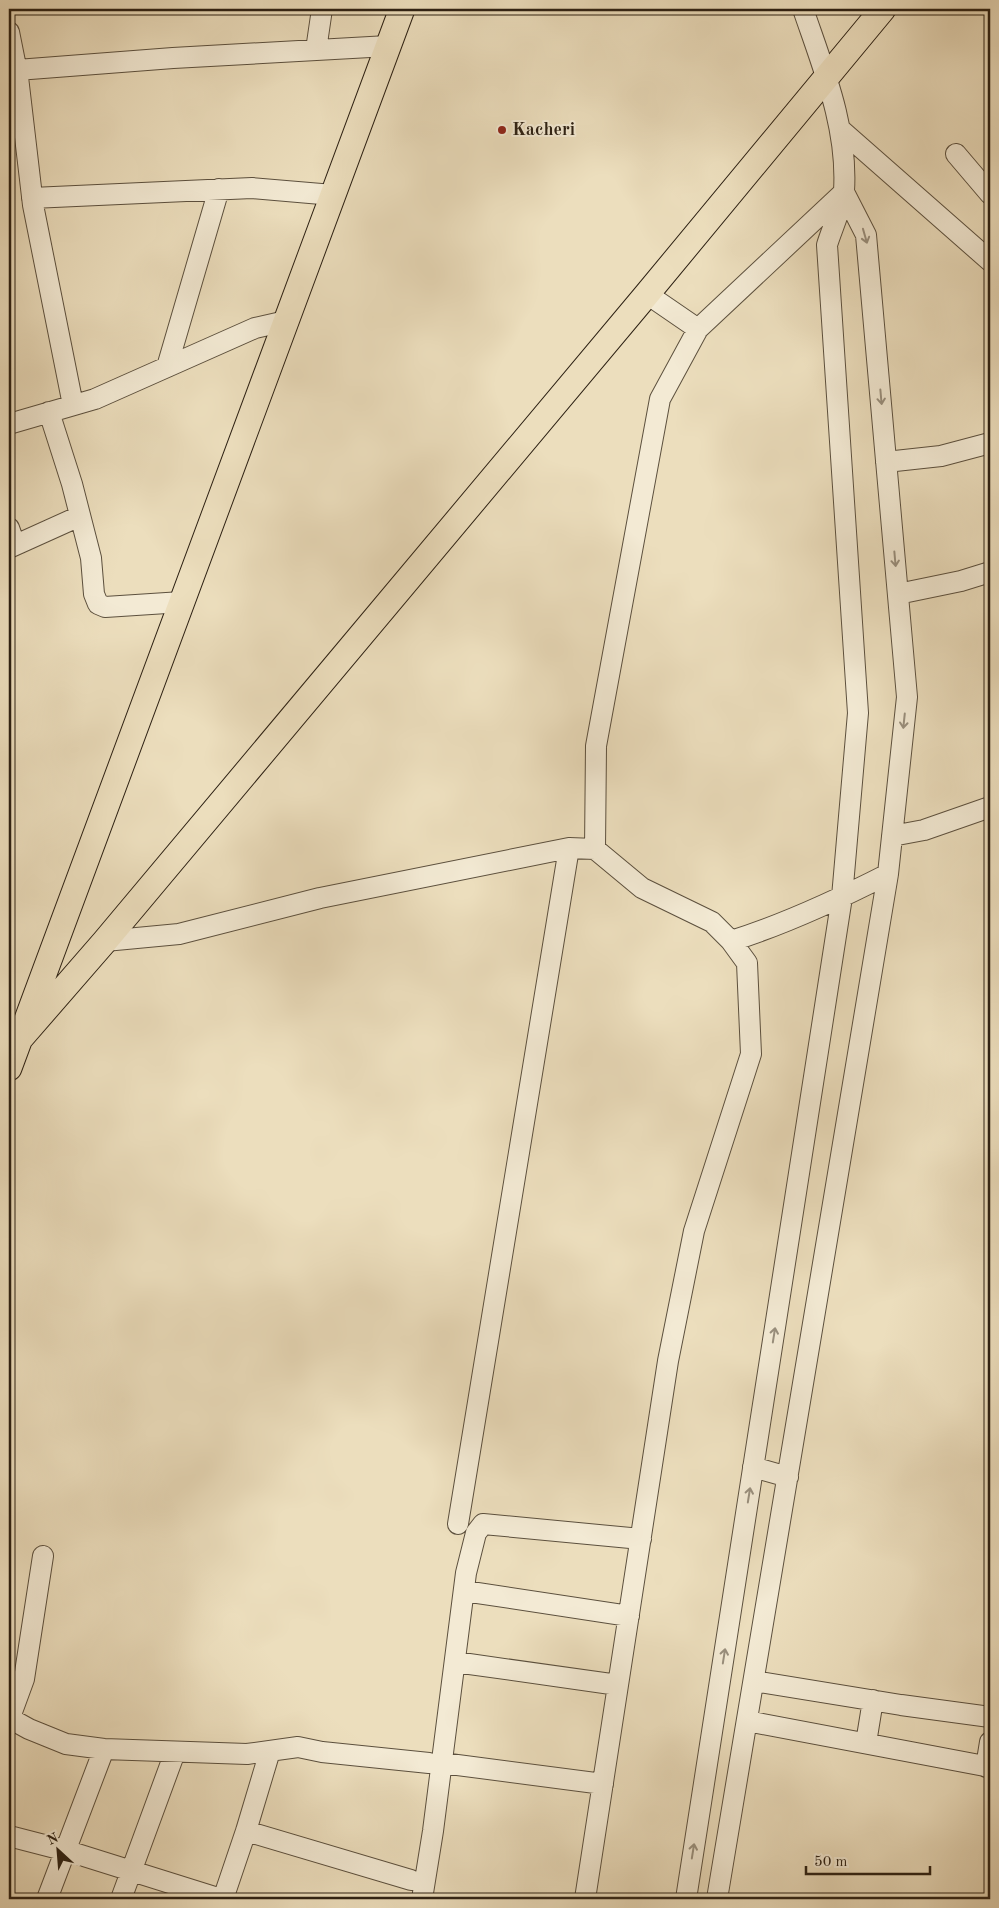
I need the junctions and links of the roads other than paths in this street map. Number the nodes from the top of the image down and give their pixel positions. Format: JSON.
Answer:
{"nodes":[{"id":1,"x":322,"y":9,"type":"edge"},
{"id":2,"x":803,"y":9,"type":"edge"},
{"id":3,"x":883,"y":9,"type":"edge"},
{"id":4,"x":401,"y":10,"type":"edge"},
{"id":5,"x":9,"y":32,"type":"edge"},
{"id":6,"x":388,"y":46,"type":"junction"},
{"id":7,"x":316,"y":50,"type":"junction"},
{"id":8,"x":17,"y":70,"type":"junction"},
{"id":9,"x":826,"y":77,"type":"junction"},
{"id":10,"x":841,"y":130,"type":"junction"},
{"id":11,"x":18,"y":149,"type":"edge"},
{"id":12,"x":956,"y":154,"type":"dead end"},
{"id":13,"x":219,"y":189,"type":"junction"},
{"id":14,"x":844,"y":192,"type":"junction"},
{"id":15,"x":990,"y":194,"type":"edge"},
{"id":16,"x":333,"y":195,"type":"junction"},
{"id":17,"x":32,"y":198,"type":"junction"},
{"id":18,"x":990,"y":261,"type":"edge"},
{"id":19,"x":647,"y":294,"type":"junction"},
{"id":20,"x":286,"y":321,"type":"junction"},
{"id":21,"x":698,"y":329,"type":"junction"},
{"id":22,"x":167,"y":367,"type":"junction"},
{"id":23,"x":73,"y":405,"type":"junction"},
{"id":24,"x":49,"y":412,"type":"junction"},
{"id":25,"x":9,"y":424,"type":"edge"},
{"id":26,"x":990,"y":443,"type":"edge"},
{"id":27,"x":886,"y":462,"type":"junction"},
{"id":28,"x":80,"y":516,"type":"junction"},
{"id":29,"x":11,"y":540,"type":"edge"},
{"id":30,"x":990,"y":572,"type":"edge"},
{"id":31,"x":898,"y":594,"type":"junction"},
{"id":32,"x":182,"y":602,"type":"junction"},
{"id":33,"x":990,"y":807,"type":"edge"},
{"id":34,"x":892,"y":836,"type":"junction"},
{"id":35,"x":569,"y":848,"type":"junction"},
{"id":36,"x":596,"y":849,"type":"junction"},
{"id":37,"x":888,"y":874,"type":"junction"},
{"id":38,"x":842,"y":897,"type":"junction"},
{"id":39,"x":105,"y":941,"type":"junction"},
{"id":40,"x":731,"y":941,"type":"junction"},
{"id":41,"x":19,"y":1040,"type":"junction"},
{"id":42,"x":9,"y":1068,"type":"edge"},
{"id":43,"x":753,"y":1467,"type":"junction"},
{"id":44,"x":788,"y":1477,"type":"junction"},
{"id":45,"x":458,"y":1524,"type":"dead end"},
{"id":46,"x":641,"y":1539,"type":"junction"},
{"id":47,"x":43,"y":1556,"type":"dead end"},
{"id":48,"x":464,"y":1591,"type":"junction"},
{"id":49,"x":629,"y":1616,"type":"junction"},
{"id":50,"x":455,"y":1662,"type":"junction"},
{"id":51,"x":720,"y":1680,"type":"junction"},
{"id":52,"x":618,"y":1684,"type":"junction"},
{"id":53,"x":753,"y":1684,"type":"junction"},
{"id":54,"x":872,"y":1700,"type":"junction"},
{"id":55,"x":990,"y":1717,"type":"edge"},
{"id":56,"x":9,"y":1719,"type":"edge"},
{"id":57,"x":713,"y":1726,"type":"junction"},
{"id":58,"x":746,"y":1727,"type":"junction"},
{"id":59,"x":990,"y":1742,"type":"edge"},
{"id":60,"x":866,"y":1743,"type":"junction"},
{"id":61,"x":104,"y":1749,"type":"junction"},
{"id":62,"x":270,"y":1751,"type":"junction"},
{"id":63,"x":176,"y":1752,"type":"junction"},
{"id":64,"x":435,"y":1763,"type":"junction"},
{"id":65,"x":988,"y":1767,"type":"edge"},
{"id":66,"x":602,"y":1784,"type":"junction"},
{"id":67,"x":246,"y":1831,"type":"junction"},
{"id":68,"x":9,"y":1836,"type":"edge"},
{"id":69,"x":65,"y":1850,"type":"junction"},
{"id":70,"x":130,"y":1870,"type":"junction"},
{"id":71,"x":411,"y":1880,"type":"dead end"},
{"id":72,"x":47,"y":1899,"type":"edge"},
{"id":73,"x":121,"y":1899,"type":"edge"},
{"id":74,"x":222,"y":1899,"type":"edge"},
{"id":75,"x":422,"y":1899,"type":"edge"},
{"id":76,"x":585,"y":1899,"type":"edge"},
{"id":77,"x":686,"y":1899,"type":"edge"},
{"id":78,"x":717,"y":1899,"type":"edge"}],
"edges":[{"from":1,"to":7,"type":"street"},
{"from":2,"to":9,"type":"street"},
{"from":3,"to":9,"type":"main road"},
{"from":4,"to":6,"type":"main road"},
{"from":5,"to":8,"type":"street"},
{"from":6,"to":7,"type":"street"},
{"from":6,"to":16,"type":"main road"},
{"from":7,"to":8,"type":"street"},
{"from":8,"to":11,"type":"street"},
{"from":9,"to":10,"type":"street"},
{"from":9,"to":19,"type":"main road"},
{"from":10,"to":14,"type":"street"},
{"from":10,"to":18,"type":"street"},
{"from":11,"to":17,"type":"street"},
{"from":12,"to":15,"type":"street"},
{"from":13,"to":16,"type":"street"},
{"from":13,"to":17,"type":"street"},
{"from":13,"to":22,"type":"street"},
{"from":14,"to":21,"type":"street"},
{"from":14,"to":27,"type":"street","one_way":true},
{"from":14,"to":38,"type":"street"},
{"from":16,"to":20,"type":"main road"},
{"from":17,"to":23,"type":"street"},
{"from":19,"to":21,"type":"street"},
{"from":19,"to":39,"type":"main road"},
{"from":20,"to":22,"type":"street"},
{"from":20,"to":32,"type":"main road"},
{"from":21,"to":36,"type":"street"},
{"from":22,"to":23,"type":"street"},
{"from":23,"to":24,"type":"street"},
{"from":24,"to":25,"type":"street"},
{"from":24,"to":28,"type":"street"},
{"from":26,"to":27,"type":"street"},
{"from":27,"to":31,"type":"street","one_way":true},
{"from":28,"to":29,"type":"street"},
{"from":28,"to":32,"type":"street"},
{"from":30,"to":31,"type":"street"},
{"from":31,"to":34,"type":"street","one_way":true},
{"from":32,"to":41,"type":"main road"},
{"from":33,"to":34,"type":"street"},
{"from":34,"to":37,"type":"street"},
{"from":35,"to":36,"type":"street"},
{"from":35,"to":39,"type":"street"},
{"from":35,"to":45,"type":"street"},
{"from":36,"to":40,"type":"street"},
{"from":37,"to":38,"type":"street"},
{"from":37,"to":44,"type":"street"},
{"from":38,"to":40,"type":"street"},
{"from":43,"to":38,"type":"street","one_way":true},
{"from":39,"to":41,"type":"main road"},
{"from":40,"to":46,"type":"street"},
{"from":41,"to":42,"type":"main road"},
{"from":43,"to":44,"type":"street"},
{"from":51,"to":43,"type":"street","one_way":true},
{"from":44,"to":53,"type":"street"},
{"from":46,"to":48,"type":"street"},
{"from":46,"to":49,"type":"street"},
{"from":47,"to":56,"type":"street"},
{"from":48,"to":49,"type":"street"},
{"from":48,"to":50,"type":"street"},
{"from":49,"to":52,"type":"street"},
{"from":50,"to":52,"type":"street"},
{"from":50,"to":64,"type":"street"},
{"from":51,"to":53,"type":"street"},
{"from":51,"to":57,"type":"street"},
{"from":52,"to":66,"type":"street"},
{"from":53,"to":54,"type":"street"},
{"from":53,"to":58,"type":"street"},
{"from":54,"to":55,"type":"street"},
{"from":54,"to":60,"type":"street"},
{"from":56,"to":61,"type":"street"},
{"from":57,"to":58,"type":"street"},
{"from":77,"to":57,"type":"street","one_way":true},
{"from":58,"to":60,"type":"street"},
{"from":58,"to":78,"type":"street"},
{"from":59,"to":65,"type":"street"},
{"from":60,"to":65,"type":"street"},
{"from":61,"to":63,"type":"street"},
{"from":61,"to":69,"type":"street"},
{"from":62,"to":63,"type":"street"},
{"from":62,"to":64,"type":"street"},
{"from":62,"to":67,"type":"street"},
{"from":63,"to":70,"type":"street"},
{"from":64,"to":66,"type":"street"},
{"from":64,"to":75,"type":"street"},
{"from":66,"to":76,"type":"street"},
{"from":67,"to":71,"type":"street"},
{"from":67,"to":74,"type":"street"},
{"from":68,"to":69,"type":"street"},
{"from":69,"to":70,"type":"street"},
{"from":69,"to":72,"type":"street"},
{"from":70,"to":73,"type":"street"},
{"from":70,"to":74,"type":"street"}]}
